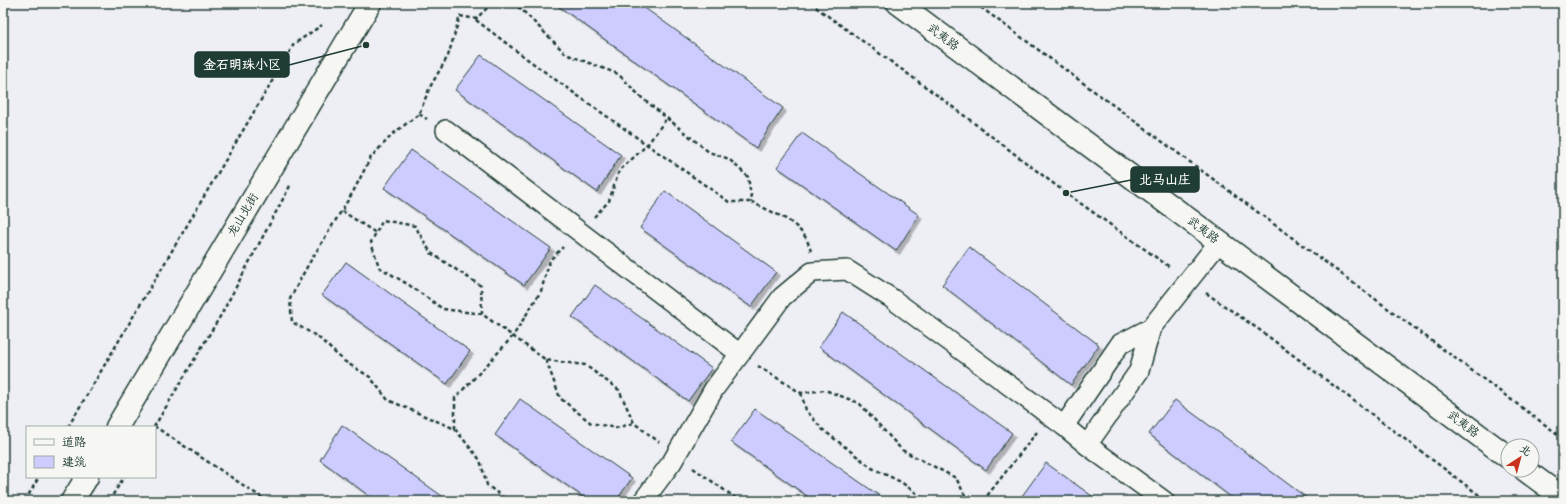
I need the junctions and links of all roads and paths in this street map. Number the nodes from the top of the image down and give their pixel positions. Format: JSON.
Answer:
{"nodes":[{"id":1,"x":370,"y":3,"type":"edge"},
{"id":2,"x":492,"y":3,"type":"edge"},
{"id":3,"x":496,"y":3,"type":"edge"},
{"id":4,"x":810,"y":3,"type":"edge"},
{"id":5,"x":898,"y":3,"type":"edge"},
{"id":6,"x":975,"y":3,"type":"edge"},
{"id":7,"x":476,"y":19,"type":"junction"},
{"id":8,"x":322,"y":25,"type":"dead end"},
{"id":9,"x":667,"y":118,"type":"junction"},
{"id":10,"x":446,"y":130,"type":"dead end"},
{"id":11,"x":647,"y":145,"type":"junction"},
{"id":12,"x":292,"y":183,"type":"dead end"},
{"id":13,"x":752,"y":202,"type":"junction"},
{"id":14,"x":342,"y":211,"type":"junction"},
{"id":15,"x":580,"y":232,"type":"junction"},
{"id":16,"x":376,"y":233,"type":"junction"},
{"id":17,"x":1219,"y":242,"type":"junction"},
{"id":18,"x":820,"y":272,"type":"junction"},
{"id":19,"x":1189,"y":280,"type":"junction"},
{"id":20,"x":482,"y":314,"type":"junction"},
{"id":21,"x":1151,"y":328,"type":"junction"},
{"id":22,"x":513,"y":336,"type":"junction"},
{"id":23,"x":740,"y":354,"type":"junction"},
{"id":24,"x":546,"y":360,"type":"junction"},
{"id":25,"x":801,"y":393,"type":"junction"},
{"id":26,"x":634,"y":423,"type":"junction"},
{"id":27,"x":1059,"y":423,"type":"junction"},
{"id":28,"x":69,"y":426,"type":"edge"},
{"id":29,"x":117,"y":426,"type":"edge"},
{"id":30,"x":155,"y":426,"type":"edge"},
{"id":31,"x":156,"y":428,"type":"edge"},
{"id":32,"x":455,"y":429,"type":"junction"},
{"id":33,"x":1563,"y":438,"type":"edge"},
{"id":34,"x":1088,"y":445,"type":"junction"},
{"id":35,"x":1500,"y":451,"type":"edge"},
{"id":36,"x":676,"y":455,"type":"junction"},
{"id":37,"x":38,"y":478,"type":"edge"},
{"id":38,"x":86,"y":478,"type":"edge"},
{"id":39,"x":123,"y":478,"type":"edge"},
{"id":40,"x":1536,"y":478,"type":"edge"},
{"id":41,"x":1563,"y":498,"type":"edge"},
{"id":42,"x":25,"y":501,"type":"edge"},
{"id":43,"x":72,"y":501,"type":"edge"},
{"id":44,"x":110,"y":501,"type":"edge"},
{"id":45,"x":267,"y":501,"type":"edge"},
{"id":46,"x":508,"y":501,"type":"edge"},
{"id":47,"x":643,"y":501,"type":"edge"},
{"id":48,"x":740,"y":501,"type":"edge"},
{"id":49,"x":927,"y":501,"type":"edge"},
{"id":50,"x":968,"y":501,"type":"edge"},
{"id":51,"x":983,"y":501,"type":"edge"},
{"id":52,"x":1164,"y":501,"type":"edge"},
{"id":53,"x":1487,"y":501,"type":"edge"}],
"edges":[{"from":1,"to":29,"type":"main road","name":"龙山北街"},
{"from":2,"to":7,"type":"path"},
{"from":3,"to":9,"type":"path"},
{"from":4,"to":19,"type":"path"},
{"from":5,"to":17,"type":"main road","name":"武夷路"},
{"from":6,"to":33,"type":"path"},
{"from":7,"to":11,"type":"path"},
{"from":7,"to":14,"type":"path"},
{"from":8,"to":28,"type":"path"},
{"from":9,"to":11,"type":"path"},
{"from":9,"to":13,"type":"path"},
{"from":10,"to":15,"type":"street"},
{"from":11,"to":13,"type":"path"},
{"from":11,"to":15,"type":"path"},
{"from":12,"to":30,"type":"path"},
{"from":13,"to":18,"type":"path"},
{"from":14,"to":16,"type":"path"},
{"from":14,"to":32,"type":"path"},
{"from":15,"to":22,"type":"path"},
{"from":15,"to":23,"type":"street"},
{"from":16,"to":20,"type":"path"},
{"from":16,"to":20,"type":"path"},
{"from":17,"to":19,"type":"street"},
{"from":17,"to":35,"type":"main road","name":"武夷路"},
{"from":18,"to":23,"type":"street"},
{"from":18,"to":27,"type":"street"},
{"from":19,"to":21,"type":"street"},
{"from":19,"to":53,"type":"path"},
{"from":20,"to":22,"type":"path"},
{"from":21,"to":27,"type":"street"},
{"from":21,"to":34,"type":"street"},
{"from":22,"to":24,"type":"path"},
{"from":22,"to":32,"type":"path"},
{"from":23,"to":25,"type":"path"},
{"from":23,"to":36,"type":"street"},
{"from":24,"to":26,"type":"path"},
{"from":24,"to":26,"type":"path"},
{"from":25,"to":49,"type":"path"},
{"from":25,"to":50,"type":"path"},
{"from":26,"to":36,"type":"path"},
{"from":27,"to":34,"type":"street"},
{"from":27,"to":51,"type":"path"},
{"from":31,"to":45,"type":"path"},
{"from":32,"to":46,"type":"path"},
{"from":34,"to":52,"type":"street"},
{"from":36,"to":47,"type":"street"},
{"from":36,"to":48,"type":"path"},
{"from":37,"to":42,"type":"path"},
{"from":38,"to":43,"type":"main road"},
{"from":39,"to":44,"type":"path"},
{"from":40,"to":41,"type":"main road"}]}
